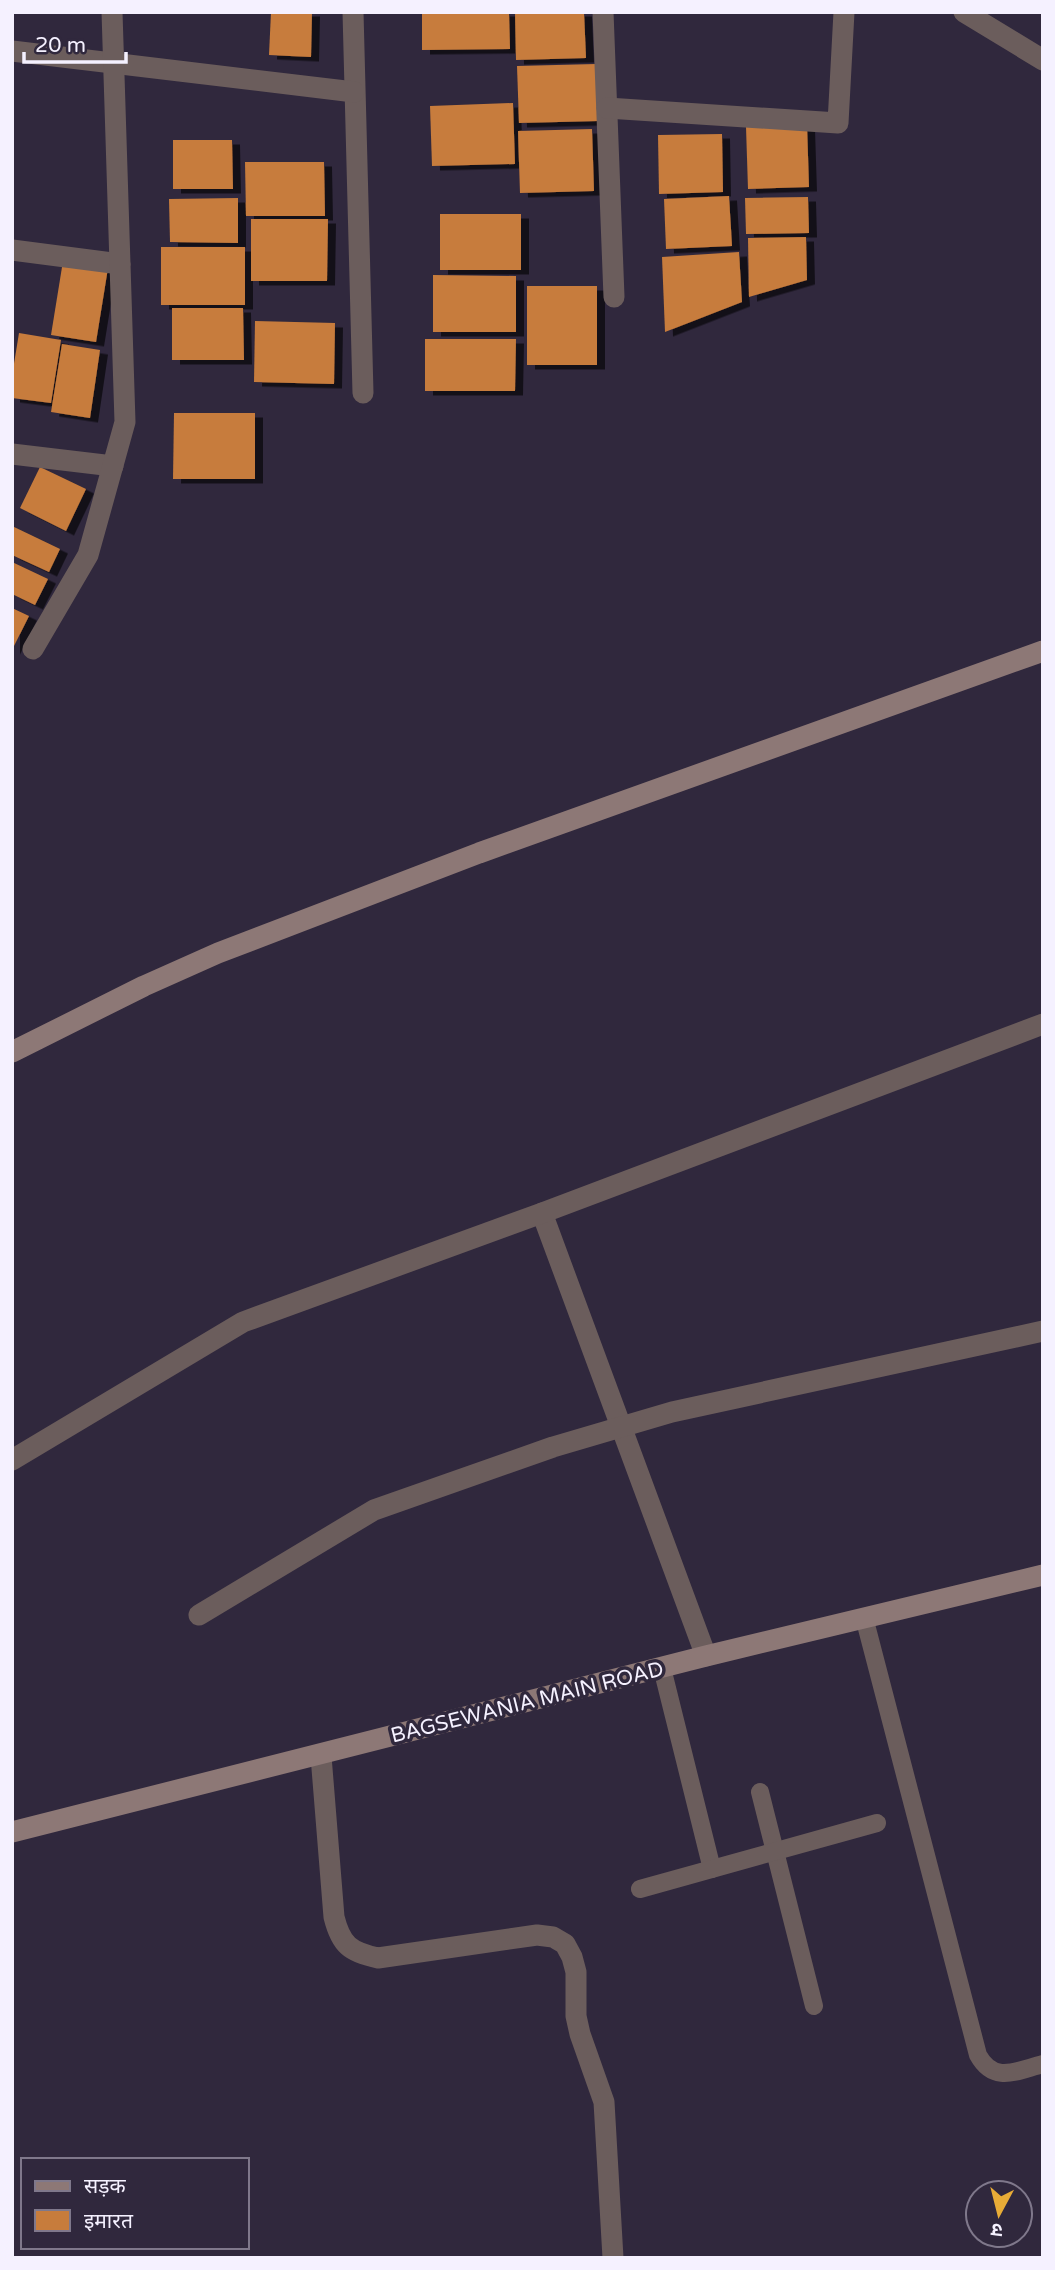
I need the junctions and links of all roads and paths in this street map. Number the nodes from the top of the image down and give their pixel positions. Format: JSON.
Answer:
{"nodes":[{"id":1,"x":112,"y":12,"type":"edge"},
{"id":2,"x":353,"y":12,"type":"edge"},
{"id":3,"x":603,"y":12,"type":"edge"},
{"id":4,"x":844,"y":12,"type":"edge"},
{"id":5,"x":974,"y":15,"type":"edge"},
{"id":6,"x":12,"y":51,"type":"edge"},
{"id":7,"x":1043,"y":60,"type":"edge"},
{"id":8,"x":114,"y":64,"type":"junction"},
{"id":9,"x":354,"y":92,"type":"junction"},
{"id":10,"x":607,"y":108,"type":"junction"},
{"id":11,"x":12,"y":250,"type":"edge"},
{"id":12,"x":120,"y":264,"type":"junction"},
{"id":13,"x":614,"y":297,"type":"dead end"},
{"id":14,"x":363,"y":393,"type":"dead end"},
{"id":15,"x":12,"y":454,"type":"edge"},
{"id":16,"x":113,"y":466,"type":"junction"},
{"id":17,"x":33,"y":649,"type":"dead end"},
{"id":18,"x":1043,"y":651,"type":"edge"},
{"id":19,"x":1043,"y":1024,"type":"edge"},
{"id":20,"x":12,"y":1052,"type":"edge"},
{"id":21,"x":542,"y":1213,"type":"junction"},
{"id":22,"x":1043,"y":1331,"type":"edge"},
{"id":23,"x":621,"y":1427,"type":"junction"},
{"id":24,"x":12,"y":1460,"type":"edge"},
{"id":25,"x":1043,"y":1575,"type":"edge"},
{"id":26,"x":199,"y":1615,"type":"dead end"},
{"id":27,"x":864,"y":1617,"type":"junction"},
{"id":28,"x":706,"y":1656,"type":"junction"},
{"id":29,"x":662,"y":1668,"type":"junction"},
{"id":30,"x":321,"y":1756,"type":"junction"},
{"id":31,"x":760,"y":1792,"type":"dead end"},
{"id":32,"x":877,"y":1823,"type":"dead end"},
{"id":33,"x":12,"y":1832,"type":"edge"},
{"id":34,"x":775,"y":1851,"type":"junction"},
{"id":35,"x":712,"y":1869,"type":"junction"},
{"id":36,"x":640,"y":1889,"type":"dead end"},
{"id":37,"x":814,"y":2006,"type":"dead end"},
{"id":38,"x":1043,"y":2064,"type":"edge"},
{"id":39,"x":613,"y":2258,"type":"edge"}],
"edges":[{"from":1,"to":8,"type":"street"},
{"from":2,"to":9,"type":"street"},
{"from":3,"to":10,"type":"street"},
{"from":4,"to":10,"type":"street"},
{"from":5,"to":7,"type":"street"},
{"from":6,"to":8,"type":"street"},
{"from":8,"to":9,"type":"street"},
{"from":8,"to":12,"type":"street"},
{"from":9,"to":14,"type":"street"},
{"from":10,"to":13,"type":"street"},
{"from":11,"to":12,"type":"street"},
{"from":12,"to":16,"type":"street"},
{"from":15,"to":16,"type":"street"},
{"from":16,"to":17,"type":"street"},
{"from":18,"to":20,"type":"street"},
{"from":19,"to":21,"type":"street"},
{"from":21,"to":23,"type":"street"},
{"from":21,"to":24,"type":"street"},
{"from":22,"to":23,"type":"street"},
{"from":23,"to":26,"type":"street"},
{"from":23,"to":28,"type":"street"},
{"from":25,"to":27,"type":"street","name":"BAGSEWANIA MAIN ROAD"},
{"from":27,"to":28,"type":"street","name":"BAGSEWANIA MAIN ROAD"},
{"from":27,"to":38,"type":"lane"},
{"from":28,"to":29,"type":"street","name":"BAGSEWANIA MAIN ROAD"},
{"from":29,"to":30,"type":"street","name":"BAGSEWANIA MAIN ROAD"},
{"from":29,"to":35,"type":"lane"},
{"from":30,"to":33,"type":"street","name":"BAGSEWANIA MAIN ROAD"},
{"from":30,"to":39,"type":"street"},
{"from":31,"to":34,"type":"lane"},
{"from":32,"to":34,"type":"lane"},
{"from":34,"to":35,"type":"lane"},
{"from":34,"to":37,"type":"lane"},
{"from":35,"to":36,"type":"lane"}]}
